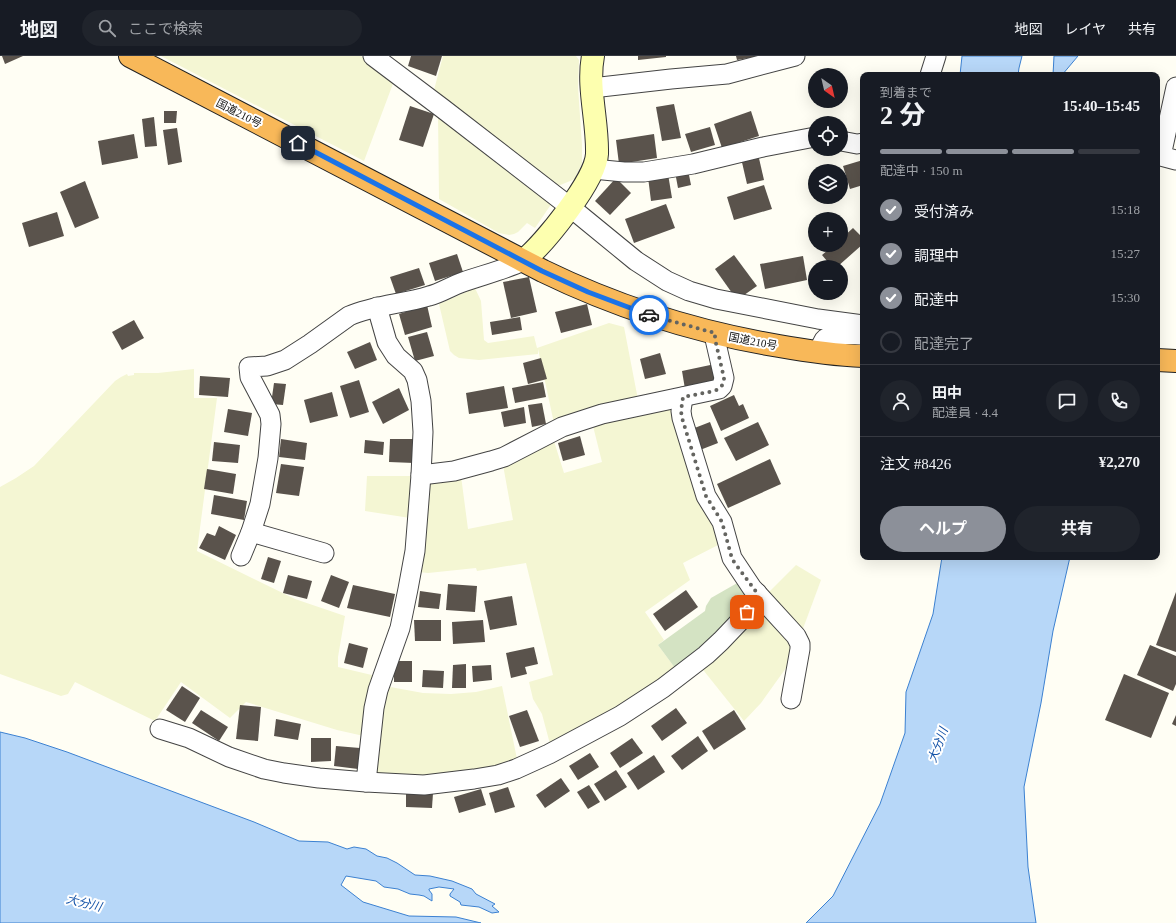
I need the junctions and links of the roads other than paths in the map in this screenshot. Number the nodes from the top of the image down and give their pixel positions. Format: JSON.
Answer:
{"nodes":[{"id":1,"x":130,"y":56,"type":"edge"},
{"id":2,"x":373,"y":56,"type":"edge"},
{"id":3,"x":795,"y":56,"type":"edge"},
{"id":4,"x":936,"y":56,"type":"edge"},
{"id":5,"x":590,"y":67,"type":"edge"},
{"id":6,"x":931,"y":72,"type":"edge"},
{"id":7,"x":1176,"y":87,"type":"edge"},
{"id":8,"x":808,"y":138,"type":"edge"},
{"id":9,"x":848,"y":142,"type":"edge"},
{"id":10,"x":860,"y":144,"type":"edge"},
{"id":11,"x":1176,"y":160,"type":"edge"},
{"id":12,"x":593,"y":169,"type":"junction"},
{"id":13,"x":570,"y":208,"type":"junction"},
{"id":14,"x":523,"y":261,"type":"junction"},
{"id":15,"x":377,"y":307,"type":"junction"},
{"id":16,"x":860,"y":325,"type":"edge"},
{"id":17,"x":715,"y":333,"type":"junction"},
{"id":18,"x":860,"y":336,"type":"edge"},
{"id":19,"x":819,"y":352,"type":"junction"},
{"id":20,"x":860,"y":356,"type":"edge"},
{"id":21,"x":1160,"y":360,"type":"edge"},
{"id":22,"x":1176,"y":361,"type":"edge"},
{"id":23,"x":683,"y":397,"type":"junction"},
{"id":24,"x":421,"y":475,"type":"junction"},
{"id":25,"x":251,"y":532,"type":"junction"},
{"id":26,"x":324,"y":553,"type":"dead end"},
{"id":27,"x":241,"y":556,"type":"dead end"},
{"id":28,"x":757,"y":593,"type":"junction"},
{"id":29,"x":791,"y":699,"type":"dead end"},
{"id":30,"x":160,"y":729,"type":"dead end"},
{"id":31,"x":366,"y":782,"type":"junction"}],
"edges":[{"from":1,"to":14,"type":"highway","name":"国道210号"},
{"from":2,"to":13,"type":"street"},
{"from":3,"to":5,"type":"street"},
{"from":4,"to":6,"type":"street"},
{"from":5,"to":12,"type":"street"},
{"from":7,"to":11,"type":"street"},
{"from":8,"to":12,"type":"street"},
{"from":9,"to":10,"type":"street"},
{"from":12,"to":13,"type":"street"},
{"from":13,"to":14,"type":"street"},
{"from":13,"to":16,"type":"street"},
{"from":14,"to":15,"type":"street"},
{"from":14,"to":17,"type":"highway","name":"国道210号"},
{"from":15,"to":24,"type":"street"},
{"from":15,"to":25,"type":"street"},
{"from":17,"to":19,"type":"highway","name":"国道210号"},
{"from":17,"to":23,"type":"street"},
{"from":18,"to":19,"type":"street"},
{"from":19,"to":20,"type":"highway","name":"国道210号"},
{"from":21,"to":22,"type":"highway"},
{"from":23,"to":24,"type":"street"},
{"from":23,"to":28,"type":"street"},
{"from":24,"to":31,"type":"street"},
{"from":25,"to":26,"type":"street"},
{"from":25,"to":27,"type":"street"},
{"from":28,"to":29,"type":"street"},
{"from":28,"to":31,"type":"street"},
{"from":30,"to":31,"type":"street"}]}
